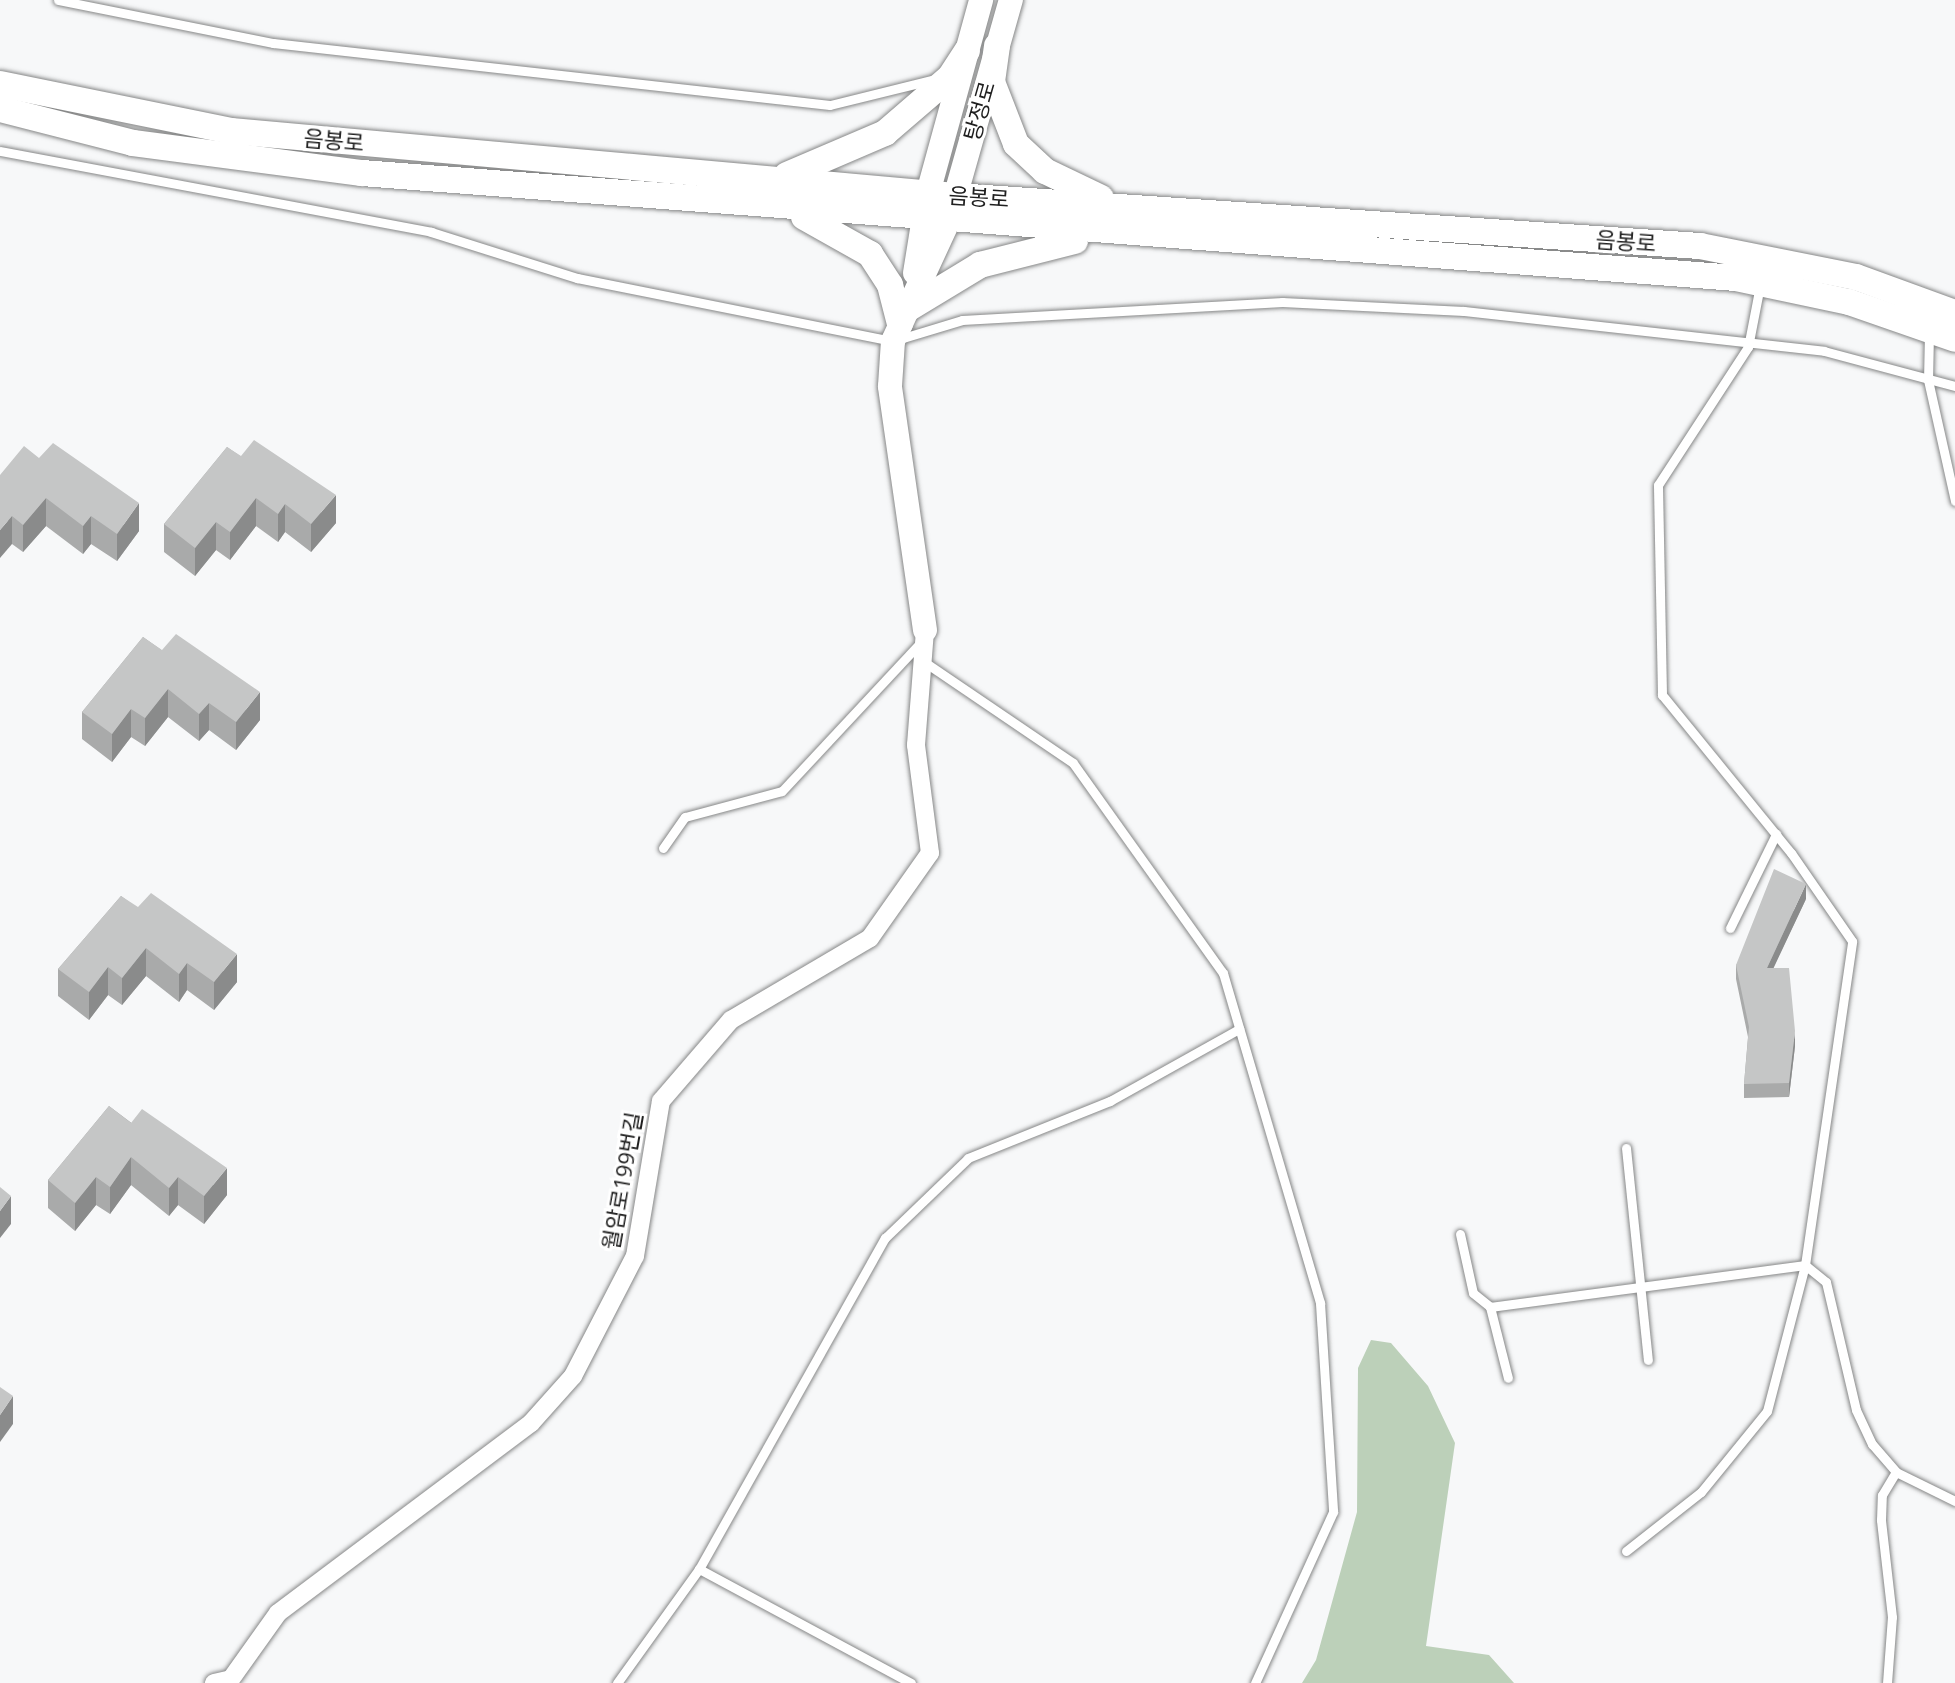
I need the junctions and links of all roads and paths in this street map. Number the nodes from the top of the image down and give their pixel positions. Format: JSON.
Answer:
{"nodes":[{"id":1,"x":58,"y":0,"type":"edge"},
{"id":2,"x":981,"y":0,"type":"edge"},
{"id":3,"x":1011,"y":0,"type":"edge"},
{"id":4,"x":997,"y":46,"type":"junction"},
{"id":5,"x":967,"y":51,"type":"junction"},
{"id":6,"x":950,"y":77,"type":"junction"},
{"id":7,"x":0,"y":84,"type":"edge"},
{"id":8,"x":0,"y":109,"type":"edge"},
{"id":9,"x":0,"y":151,"type":"edge"},
{"id":10,"x":775,"y":179,"type":"junction"},
{"id":11,"x":928,"y":193,"type":"junction"},
{"id":12,"x":955,"y":196,"type":"junction"},
{"id":13,"x":1115,"y":205,"type":"junction"},
{"id":14,"x":790,"y":210,"type":"junction"},
{"id":15,"x":935,"y":221,"type":"junction"},
{"id":16,"x":1123,"y":234,"type":"junction"},
{"id":17,"x":1761,"y":283,"type":"junction"},
{"id":18,"x":1955,"y":313,"type":"edge"},
{"id":19,"x":903,"y":318,"type":"junction"},
{"id":20,"x":1929,"y":329,"type":"junction"},
{"id":21,"x":1955,"y":339,"type":"edge"},
{"id":22,"x":1748,"y":347,"type":"junction"},
{"id":23,"x":1928,"y":380,"type":"junction"},
{"id":24,"x":1955,"y":386,"type":"edge"},
{"id":25,"x":1955,"y":501,"type":"edge"},
{"id":26,"x":925,"y":634,"type":"junction"},
{"id":27,"x":923,"y":661,"type":"junction"},
{"id":28,"x":1776,"y":834,"type":"junction"},
{"id":29,"x":663,"y":848,"type":"dead end"},
{"id":30,"x":1730,"y":928,"type":"dead end"},
{"id":31,"x":1239,"y":1029,"type":"junction"},
{"id":32,"x":1626,"y":1148,"type":"dead end"},
{"id":33,"x":1460,"y":1234,"type":"dead end"},
{"id":34,"x":1805,"y":1265,"type":"junction"},
{"id":35,"x":1642,"y":1287,"type":"junction"},
{"id":36,"x":1490,"y":1307,"type":"junction"},
{"id":37,"x":1648,"y":1360,"type":"dead end"},
{"id":38,"x":1508,"y":1378,"type":"dead end"},
{"id":39,"x":1896,"y":1472,"type":"junction"},
{"id":40,"x":1955,"y":1501,"type":"edge"},
{"id":41,"x":1626,"y":1551,"type":"dead end"},
{"id":42,"x":699,"y":1569,"type":"junction"},
{"id":43,"x":214,"y":1683,"type":"edge"},
{"id":44,"x":617,"y":1683,"type":"edge"},
{"id":45,"x":911,"y":1683,"type":"edge"},
{"id":46,"x":1255,"y":1683,"type":"edge"},
{"id":47,"x":1887,"y":1683,"type":"edge"}],
"edges":[{"from":1,"to":6,"type":"lane"},
{"from":2,"to":5,"type":"street","name":"탕정로"},
{"from":3,"to":4,"type":"street","name":"탕정로"},
{"from":4,"to":12,"type":"street","name":"탕정로"},
{"from":4,"to":13,"type":"main road"},
{"from":5,"to":6,"type":"main road"},
{"from":5,"to":11,"type":"street","name":"탕정로"},
{"from":6,"to":10,"type":"main road"},
{"from":7,"to":10,"type":"main road","name":"음봉로"},
{"from":8,"to":14,"type":"main road","name":"음봉로"},
{"from":9,"to":19,"type":"lane"},
{"from":10,"to":11,"type":"main road","name":"음봉로"},
{"from":11,"to":12,"type":"main road","name":"음봉로"},
{"from":11,"to":15,"type":"street","name":"탕정로"},
{"from":12,"to":13,"type":"main road","name":"음봉로"},
{"from":12,"to":15,"type":"street","name":"탕정로"},
{"from":13,"to":18,"type":"main road","name":"음봉로"},
{"from":14,"to":15,"type":"main road","name":"음봉로"},
{"from":14,"to":19,"type":"main road"},
{"from":15,"to":16,"type":"main road","name":"음봉로"},
{"from":15,"to":19,"type":"street"},
{"from":16,"to":17,"type":"main road","name":"음봉로"},
{"from":16,"to":19,"type":"main road"},
{"from":17,"to":20,"type":"main road","name":"음봉로"},
{"from":17,"to":22,"type":"lane"},
{"from":19,"to":22,"type":"lane"},
{"from":19,"to":26,"type":"street"},
{"from":20,"to":21,"type":"main road","name":"음봉로"},
{"from":20,"to":23,"type":"lane"},
{"from":22,"to":23,"type":"lane"},
{"from":22,"to":28,"type":"lane"},
{"from":23,"to":24,"type":"lane"},
{"from":23,"to":25,"type":"lane"},
{"from":26,"to":27,"type":"street","name":"월암로199번길"},
{"from":26,"to":29,"type":"lane"},
{"from":27,"to":31,"type":"lane"},
{"from":27,"to":43,"type":"street","name":"월암로199번길"},
{"from":28,"to":30,"type":"lane"},
{"from":28,"to":34,"type":"lane"},
{"from":31,"to":42,"type":"lane"},
{"from":31,"to":46,"type":"lane"},
{"from":32,"to":35,"type":"lane"},
{"from":33,"to":36,"type":"lane"},
{"from":34,"to":35,"type":"lane"},
{"from":34,"to":39,"type":"lane"},
{"from":34,"to":41,"type":"lane"},
{"from":35,"to":36,"type":"lane"},
{"from":35,"to":37,"type":"lane"},
{"from":36,"to":38,"type":"lane"},
{"from":39,"to":40,"type":"lane"},
{"from":39,"to":47,"type":"lane"},
{"from":42,"to":44,"type":"lane"},
{"from":42,"to":45,"type":"lane"}]}
